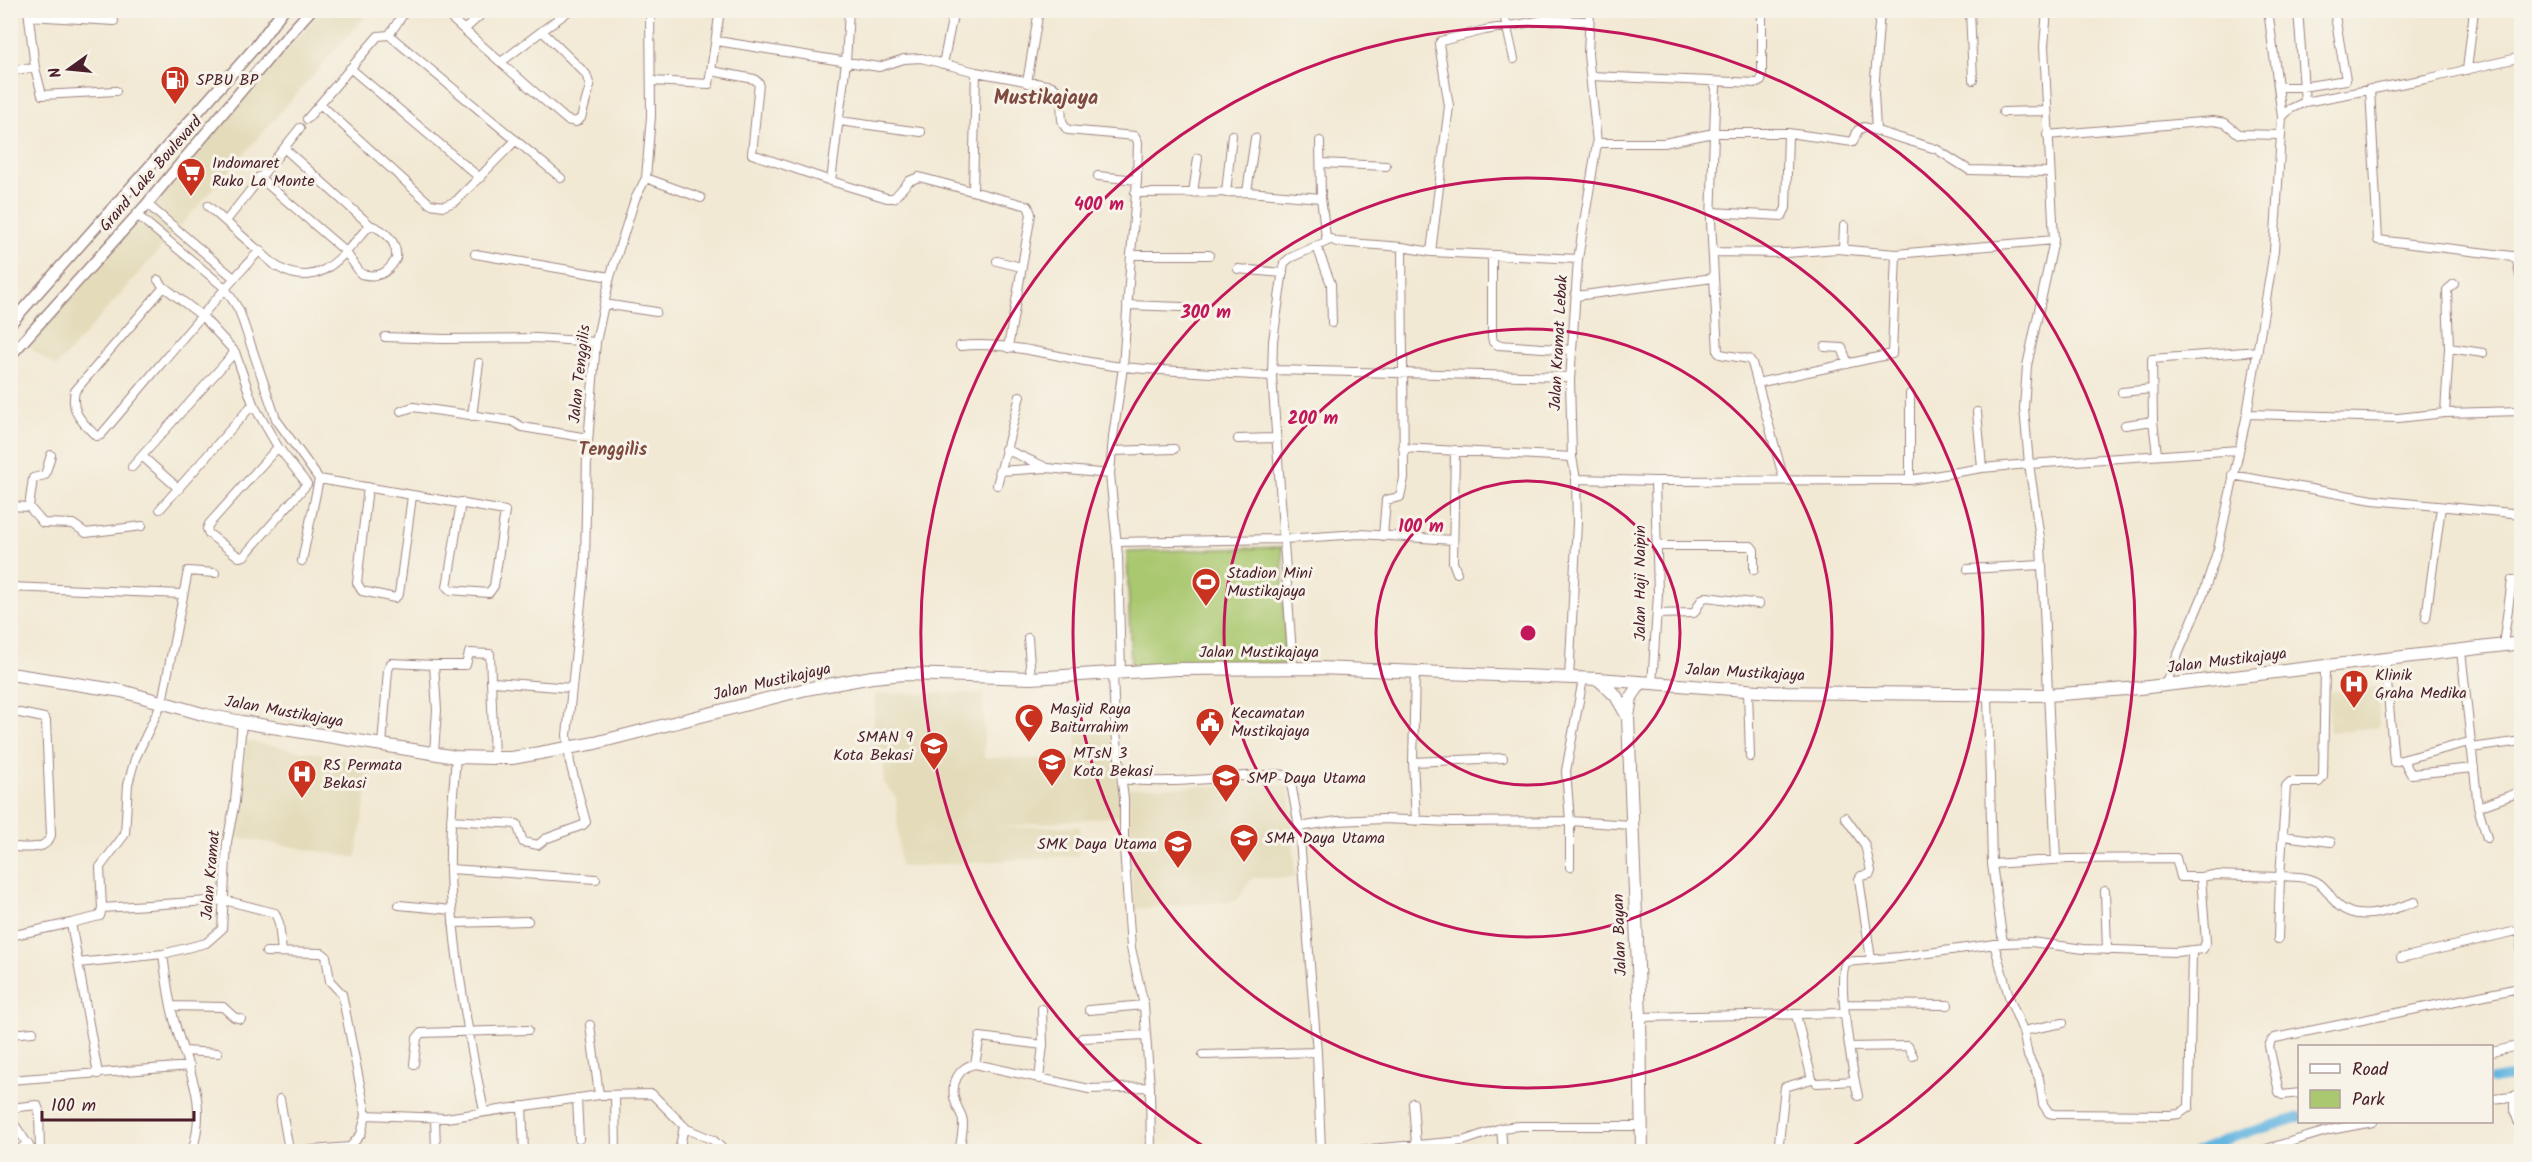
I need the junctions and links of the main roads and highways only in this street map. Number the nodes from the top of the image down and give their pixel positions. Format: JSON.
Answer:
{"nodes":[{"id":1,"x":2522,"y":643,"type":"edge"},
{"id":2,"x":10,"y":674,"type":"edge"},
{"id":3,"x":1598,"y":679,"type":"junction"},
{"id":4,"x":1646,"y":684,"type":"junction"},
{"id":5,"x":1628,"y":717,"type":"junction"},
{"id":6,"x":1642,"y":1152,"type":"edge"}],
"edges":[{"from":1,"to":4,"type":"main road","name":"Jalan Mustikajaya"},
{"from":2,"to":3,"type":"main road","name":"Jalan Mustikajaya"},
{"from":3,"to":4,"type":"main road","name":"Jalan Mustikajaya"},
{"from":3,"to":5,"type":"main road"},
{"from":4,"to":5,"type":"main road","name":"Jalan Bayan"},
{"from":5,"to":6,"type":"main road","name":"Jalan Bayan"}]}
